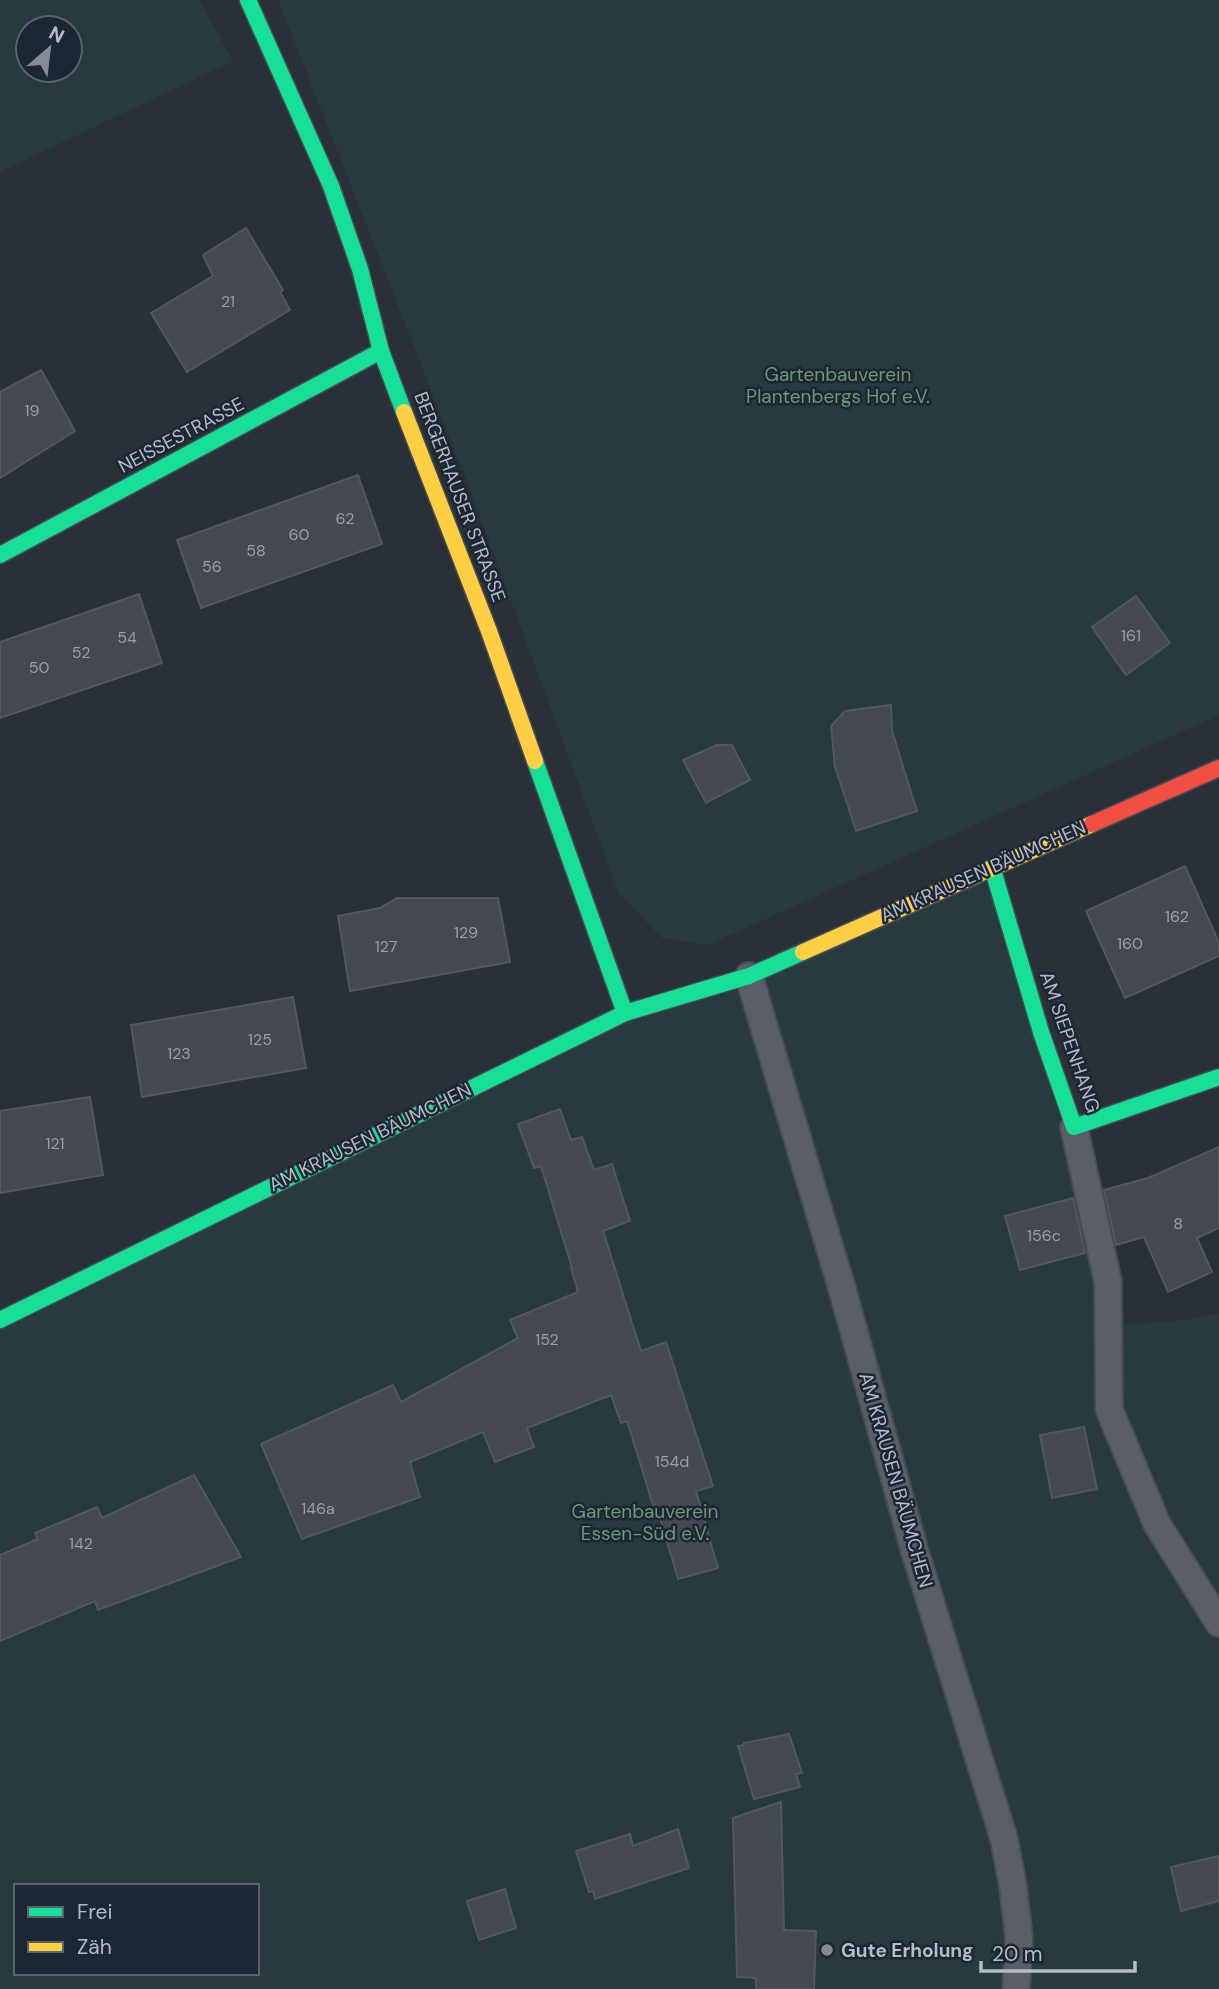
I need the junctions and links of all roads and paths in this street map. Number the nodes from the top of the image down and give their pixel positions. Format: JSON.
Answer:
{"nodes":[{"id":1,"x":248,"y":0,"type":"edge"},
{"id":2,"x":381,"y":352,"type":"junction"},
{"id":3,"x":0,"y":555,"type":"edge"},
{"id":4,"x":1219,"y":768,"type":"edge"},
{"id":5,"x":992,"y":867,"type":"junction"},
{"id":6,"x":749,"y":976,"type":"junction"},
{"id":7,"x":625,"y":1013,"type":"junction"},
{"id":8,"x":1219,"y":1077,"type":"edge"},
{"id":9,"x":1074,"y":1127,"type":"junction"},
{"id":10,"x":0,"y":1320,"type":"edge"},
{"id":11,"x":1219,"y":1623,"type":"edge"},
{"id":12,"x":1016,"y":1989,"type":"edge"}],
"edges":[{"from":1,"to":2,"type":"street","name":"BERGERHAUSER STRASSE"},
{"from":2,"to":3,"type":"street","name":"NEISSESTRASSE"},
{"from":2,"to":7,"type":"street","name":"BERGERHAUSER STRASSE"},
{"from":4,"to":5,"type":"street","name":"AM KRAUSEN BÄUMCHEN"},
{"from":5,"to":6,"type":"street","name":"AM KRAUSEN BÄUMCHEN"},
{"from":5,"to":9,"type":"street","name":"AM SIEPENHANG"},
{"from":6,"to":7,"type":"street","name":"AM KRAUSEN BÄUMCHEN"},
{"from":6,"to":12,"type":"lane","name":"AM KRAUSEN BÄUMCHEN"},
{"from":7,"to":10,"type":"street","name":"AM KRAUSEN BÄUMCHEN"},
{"from":8,"to":9,"type":"street","name":"AM SIEPENHANG"},
{"from":9,"to":11,"type":"lane"}]}
